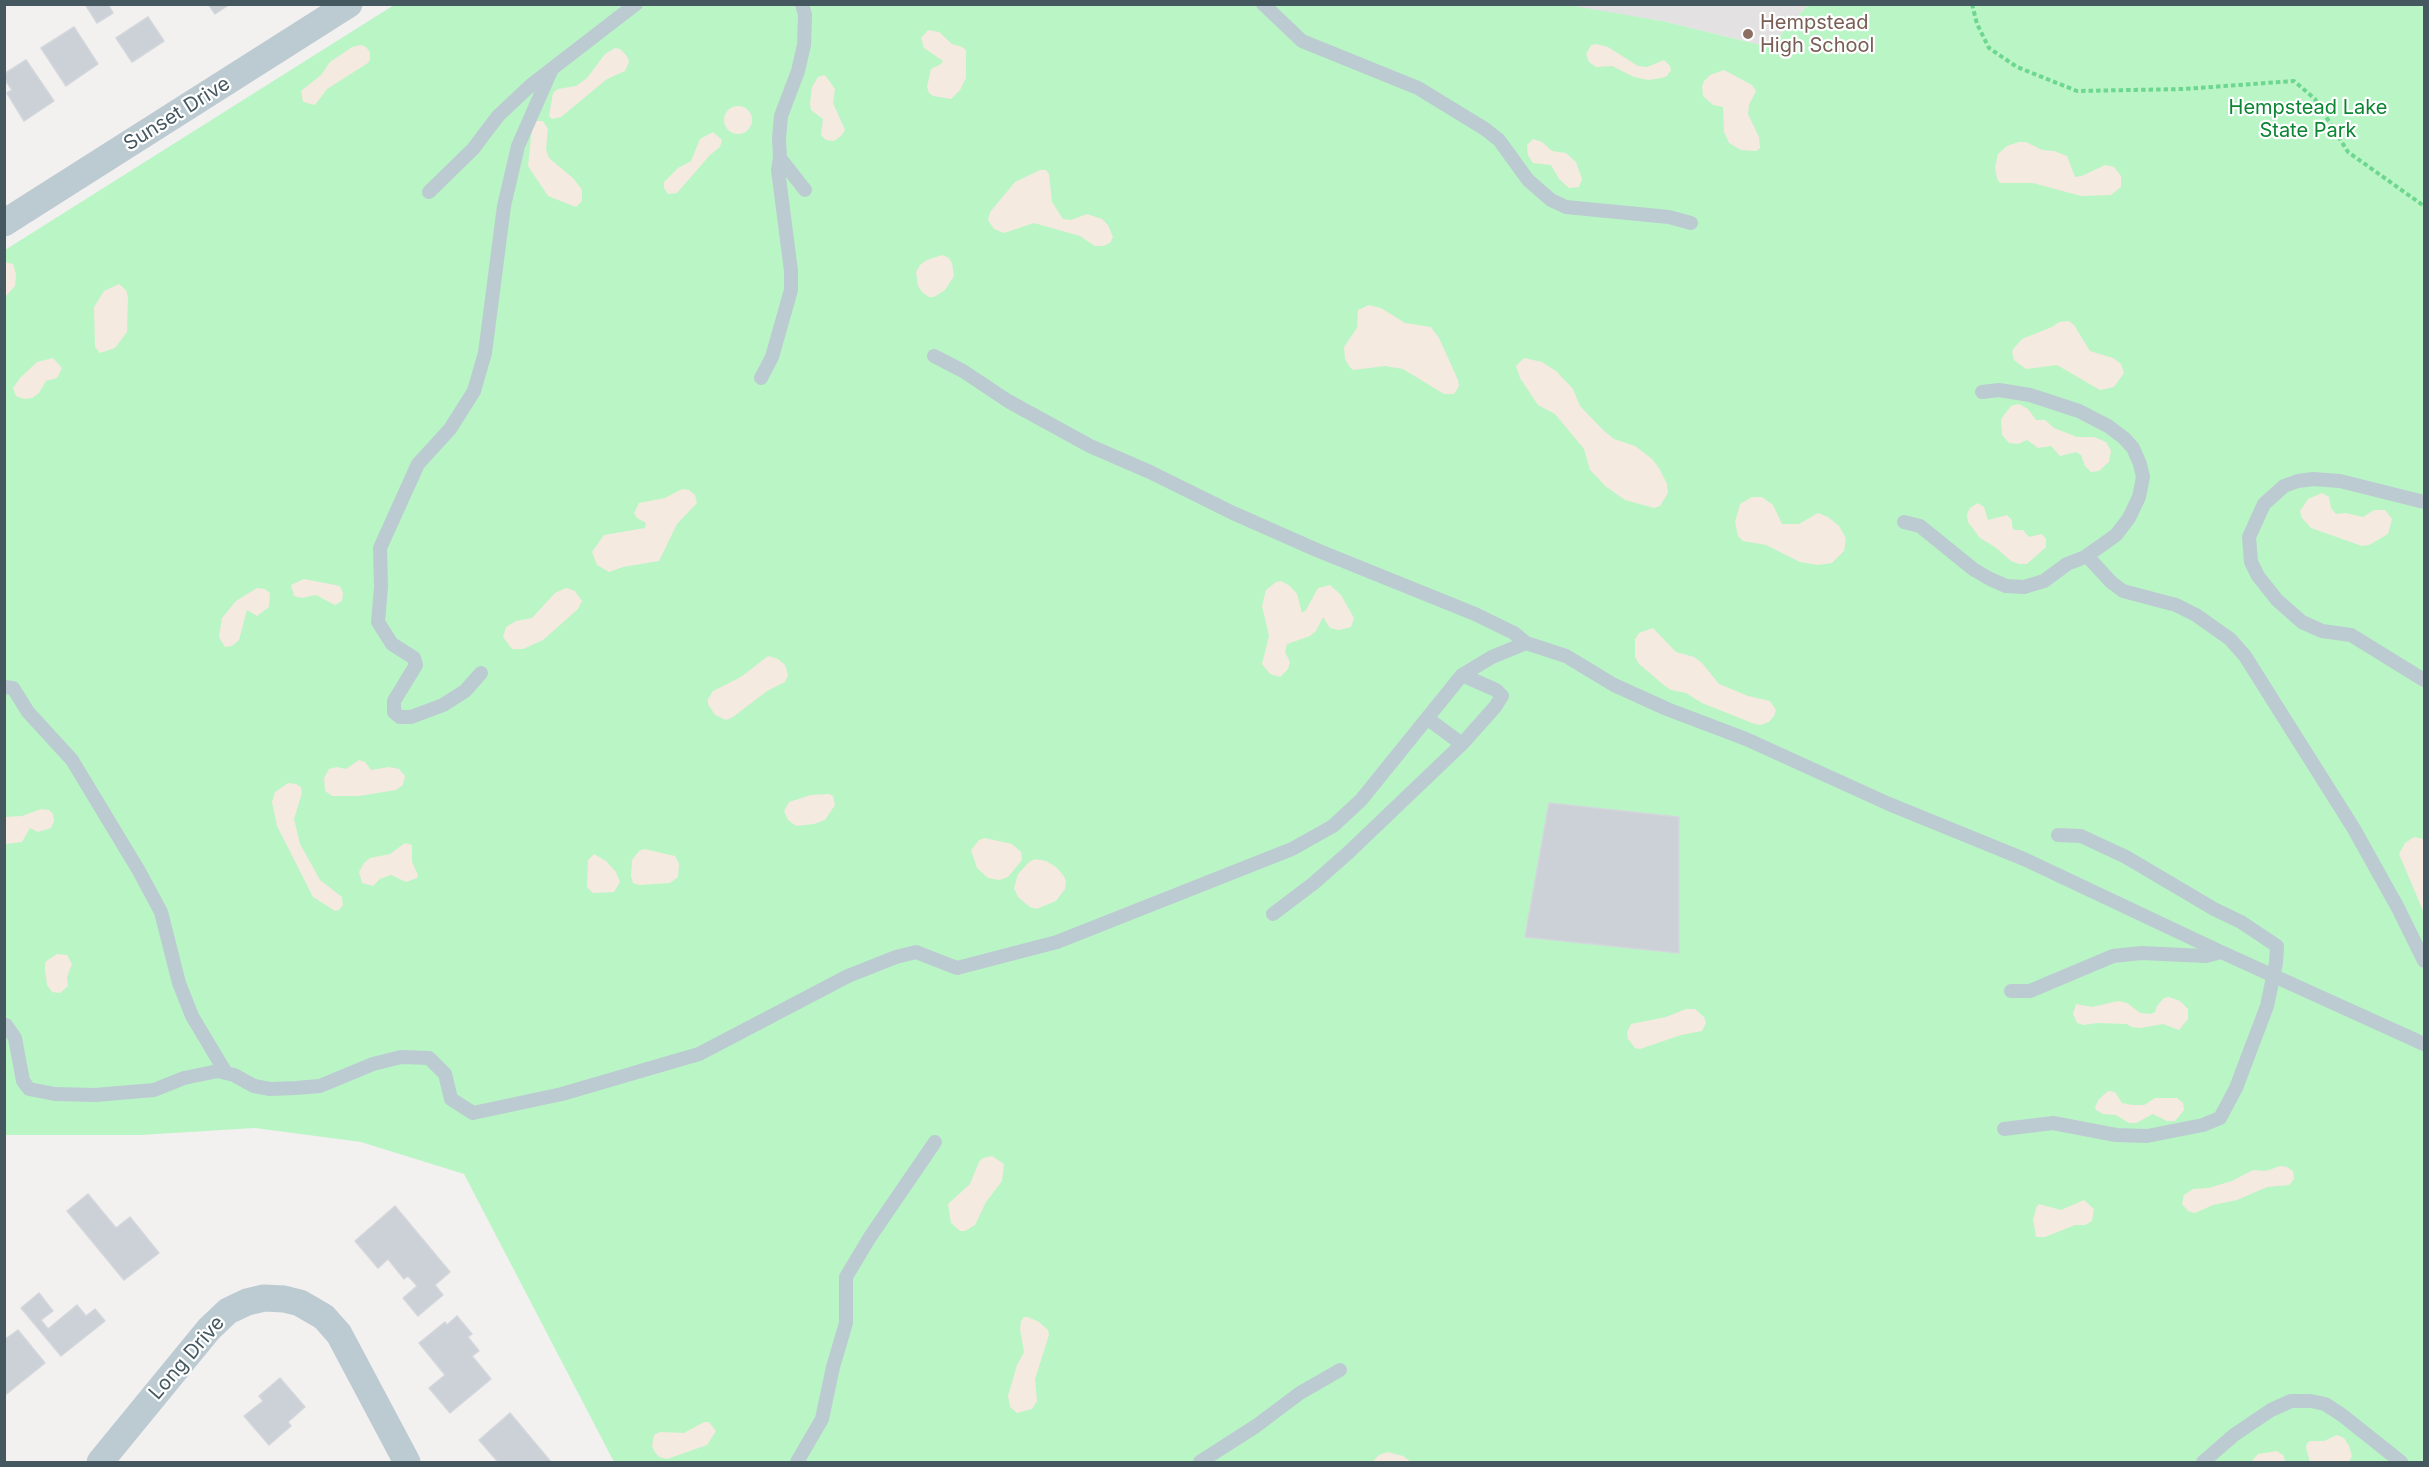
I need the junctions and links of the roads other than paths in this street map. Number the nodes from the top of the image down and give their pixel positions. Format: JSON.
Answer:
{"nodes":[{"id":1,"x":349,"y":4,"type":"edge"},
{"id":2,"x":636,"y":4,"type":"edge"},
{"id":3,"x":802,"y":4,"type":"edge"},
{"id":4,"x":1263,"y":4,"type":"edge"},
{"id":5,"x":551,"y":71,"type":"junction"},
{"id":6,"x":780,"y":158,"type":"junction"},
{"id":7,"x":805,"y":190,"type":"dead end"},
{"id":8,"x":429,"y":192,"type":"dead end"},
{"id":9,"x":4,"y":223,"type":"edge"},
{"id":10,"x":1691,"y":223,"type":"dead end"},
{"id":11,"x":934,"y":356,"type":"dead end"},
{"id":12,"x":761,"y":378,"type":"dead end"},
{"id":13,"x":1982,"y":392,"type":"dead end"},
{"id":14,"x":2424,"y":502,"type":"edge"},
{"id":15,"x":1904,"y":522,"type":"dead end"},
{"id":16,"x":2087,"y":556,"type":"junction"},
{"id":17,"x":1526,"y":643,"type":"junction"},
{"id":18,"x":481,"y":673,"type":"dead end"},
{"id":19,"x":1462,"y":675,"type":"junction"},
{"id":20,"x":2424,"y":680,"type":"edge"},
{"id":21,"x":4,"y":687,"type":"edge"},
{"id":22,"x":1428,"y":719,"type":"junction"},
{"id":23,"x":1462,"y":744,"type":"junction"},
{"id":24,"x":2058,"y":835,"type":"dead end"},
{"id":25,"x":1273,"y":914,"type":"dead end"},
{"id":26,"x":2221,"y":952,"type":"junction"},
{"id":27,"x":2424,"y":961,"type":"edge"},
{"id":28,"x":2273,"y":976,"type":"junction"},
{"id":29,"x":2011,"y":991,"type":"dead end"},
{"id":30,"x":4,"y":1026,"type":"edge"},
{"id":31,"x":2424,"y":1044,"type":"edge"},
{"id":32,"x":226,"y":1073,"type":"junction"},
{"id":33,"x":2004,"y":1130,"type":"dead end"},
{"id":34,"x":935,"y":1142,"type":"dead end"},
{"id":35,"x":1340,"y":1371,"type":"dead end"},
{"id":36,"x":100,"y":1462,"type":"edge"},
{"id":37,"x":407,"y":1462,"type":"edge"},
{"id":38,"x":797,"y":1462,"type":"edge"},
{"id":39,"x":1200,"y":1462,"type":"edge"},
{"id":40,"x":2203,"y":1462,"type":"edge"},
{"id":41,"x":2401,"y":1462,"type":"edge"}],
"edges":[{"from":1,"to":9,"type":"street","name":"Sunset Drive"},
{"from":2,"to":5,"type":"lane"},
{"from":3,"to":6,"type":"lane"},
{"from":4,"to":10,"type":"lane"},
{"from":5,"to":8,"type":"lane"},
{"from":5,"to":18,"type":"lane"},
{"from":6,"to":7,"type":"lane"},
{"from":6,"to":12,"type":"lane"},
{"from":11,"to":17,"type":"lane"},
{"from":13,"to":16,"type":"lane"},
{"from":14,"to":20,"type":"lane"},
{"from":15,"to":16,"type":"lane"},
{"from":16,"to":27,"type":"lane"},
{"from":17,"to":19,"type":"lane"},
{"from":17,"to":26,"type":"lane"},
{"from":19,"to":22,"type":"lane"},
{"from":19,"to":23,"type":"lane"},
{"from":21,"to":32,"type":"lane"},
{"from":22,"to":23,"type":"lane"},
{"from":22,"to":32,"type":"lane"},
{"from":23,"to":25,"type":"lane"},
{"from":24,"to":28,"type":"lane"},
{"from":26,"to":28,"type":"lane"},
{"from":26,"to":29,"type":"lane"},
{"from":28,"to":31,"type":"lane"},
{"from":28,"to":33,"type":"lane"},
{"from":30,"to":32,"type":"lane"},
{"from":34,"to":38,"type":"lane"},
{"from":35,"to":39,"type":"lane"},
{"from":36,"to":37,"type":"street","name":"Long Drive"},
{"from":40,"to":41,"type":"lane"}]}
